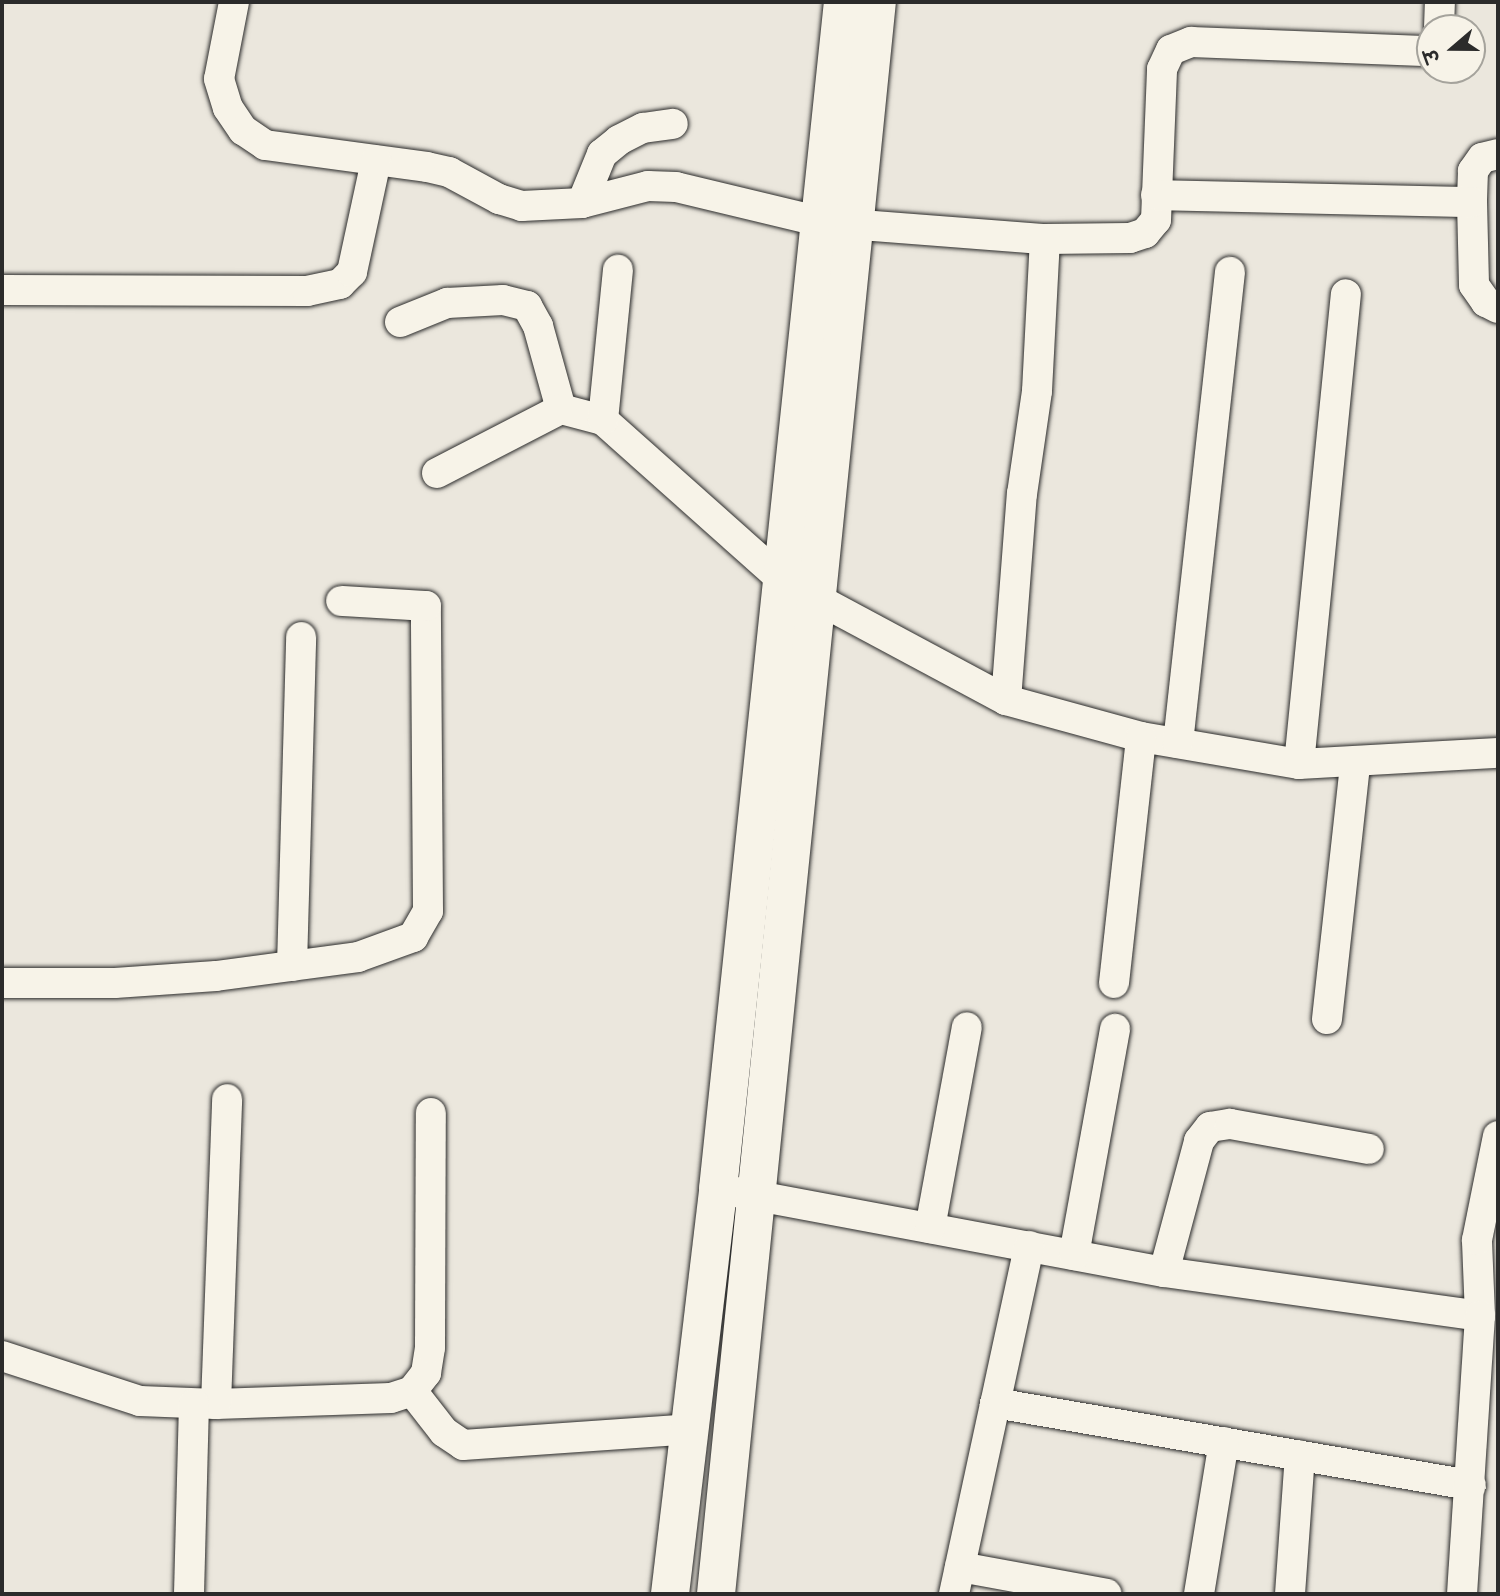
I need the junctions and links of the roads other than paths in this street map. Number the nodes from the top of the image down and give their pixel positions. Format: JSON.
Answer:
{"nodes":[{"id":1,"x":234,"y":2,"type":"edge"},
{"id":2,"x":843,"y":2,"type":"edge"},
{"id":3,"x":877,"y":2,"type":"edge"},
{"id":4,"x":1416,"y":50,"type":"edge"},
{"id":5,"x":673,"y":124,"type":"dead end"},
{"id":6,"x":1498,"y":154,"type":"edge"},
{"id":7,"x":376,"y":161,"type":"junction"},
{"id":8,"x":1156,"y":195,"type":"junction"},
{"id":9,"x":1472,"y":202,"type":"junction"},
{"id":10,"x":582,"y":203,"type":"junction"},
{"id":11,"x":838,"y":223,"type":"junction"},
{"id":12,"x":1045,"y":239,"type":"junction"},
{"id":13,"x":618,"y":270,"type":"dead end"},
{"id":14,"x":1230,"y":272,"type":"dead end"},
{"id":15,"x":3,"y":290,"type":"edge"},
{"id":16,"x":1346,"y":294,"type":"dead end"},
{"id":17,"x":1498,"y":308,"type":"edge"},
{"id":18,"x":400,"y":323,"type":"dead end"},
{"id":19,"x":561,"y":409,"type":"junction"},
{"id":20,"x":603,"y":420,"type":"junction"},
{"id":21,"x":437,"y":473,"type":"dead end"},
{"id":22,"x":783,"y":581,"type":"junction"},
{"id":23,"x":816,"y":599,"type":"junction"},
{"id":24,"x":341,"y":601,"type":"dead end"},
{"id":25,"x":301,"y":637,"type":"dead end"},
{"id":26,"x":1006,"y":700,"type":"junction"},
{"id":27,"x":1141,"y":737,"type":"junction"},
{"id":28,"x":1178,"y":743,"type":"junction"},
{"id":29,"x":1498,"y":753,"type":"edge"},
{"id":30,"x":1299,"y":764,"type":"junction"},
{"id":31,"x":1355,"y":764,"type":"junction"},
{"id":32,"x":292,"y":966,"type":"junction"},
{"id":33,"x":2,"y":982,"type":"edge"},
{"id":34,"x":1114,"y":983,"type":"dead end"},
{"id":35,"x":1327,"y":1019,"type":"dead end"},
{"id":36,"x":967,"y":1027,"type":"dead end"},
{"id":37,"x":1115,"y":1029,"type":"dead end"},
{"id":38,"x":226,"y":1099,"type":"dead end"},
{"id":39,"x":431,"y":1113,"type":"dead end"},
{"id":40,"x":1498,"y":1136,"type":"edge"},
{"id":41,"x":1370,"y":1149,"type":"dead end"},
{"id":42,"x":719,"y":1189,"type":"junction"},
{"id":43,"x":756,"y":1196,"type":"junction"},
{"id":44,"x":930,"y":1228,"type":"junction"},
{"id":45,"x":1488,"y":1241,"type":"edge"},
{"id":46,"x":1029,"y":1246,"type":"junction"},
{"id":47,"x":1074,"y":1255,"type":"junction"},
{"id":48,"x":1164,"y":1272,"type":"junction"},
{"id":49,"x":1480,"y":1316,"type":"junction"},
{"id":50,"x":2,"y":1356,"type":"edge"},
{"id":51,"x":412,"y":1391,"type":"junction"},
{"id":52,"x":1487,"y":1402,"type":"edge"},
{"id":53,"x":995,"y":1403,"type":"junction"},
{"id":54,"x":205,"y":1404,"type":"junction"},
{"id":55,"x":689,"y":1429,"type":"junction"},
{"id":56,"x":1224,"y":1442,"type":"junction"},
{"id":57,"x":1300,"y":1455,"type":"junction"},
{"id":58,"x":1471,"y":1485,"type":"junction"},
{"id":59,"x":957,"y":1581,"type":"edge"},
{"id":60,"x":189,"y":1594,"type":"edge"},
{"id":61,"x":670,"y":1594,"type":"edge"},
{"id":62,"x":716,"y":1594,"type":"edge"},
{"id":63,"x":1107,"y":1594,"type":"edge"},
{"id":64,"x":1199,"y":1594,"type":"edge"},
{"id":65,"x":1290,"y":1594,"type":"edge"},
{"id":66,"x":1462,"y":1594,"type":"edge"}],
"edges":[{"from":1,"to":7,"type":"street"},
{"from":2,"to":11,"type":"street"},
{"from":3,"to":11,"type":"street"},
{"from":4,"to":8,"type":"street"},
{"from":5,"to":10,"type":"street"},
{"from":6,"to":9,"type":"street"},
{"from":7,"to":10,"type":"street"},
{"from":7,"to":15,"type":"street"},
{"from":8,"to":9,"type":"street"},
{"from":8,"to":12,"type":"street"},
{"from":9,"to":17,"type":"street"},
{"from":10,"to":11,"type":"street"},
{"from":11,"to":12,"type":"street"},
{"from":11,"to":22,"type":"street"},
{"from":11,"to":23,"type":"street"},
{"from":12,"to":26,"type":"street"},
{"from":13,"to":20,"type":"street"},
{"from":14,"to":28,"type":"street"},
{"from":16,"to":30,"type":"street"},
{"from":18,"to":19,"type":"street"},
{"from":19,"to":20,"type":"street"},
{"from":19,"to":21,"type":"street"},
{"from":20,"to":22,"type":"street"},
{"from":22,"to":23,"type":"street"},
{"from":22,"to":42,"type":"street"},
{"from":23,"to":26,"type":"street"},
{"from":23,"to":43,"type":"street"},
{"from":24,"to":32,"type":"street"},
{"from":25,"to":32,"type":"street"},
{"from":26,"to":27,"type":"street"},
{"from":27,"to":28,"type":"street"},
{"from":27,"to":34,"type":"street"},
{"from":28,"to":30,"type":"street"},
{"from":29,"to":31,"type":"street"},
{"from":30,"to":31,"type":"street"},
{"from":31,"to":35,"type":"street"},
{"from":32,"to":33,"type":"street"},
{"from":36,"to":44,"type":"street"},
{"from":37,"to":47,"type":"street"},
{"from":38,"to":54,"type":"street"},
{"from":39,"to":51,"type":"street"},
{"from":40,"to":45,"type":"street"},
{"from":41,"to":48,"type":"street"},
{"from":42,"to":43,"type":"street"},
{"from":42,"to":55,"type":"street"},
{"from":43,"to":44,"type":"street"},
{"from":43,"to":62,"type":"street"},
{"from":44,"to":46,"type":"street"},
{"from":45,"to":49,"type":"street"},
{"from":46,"to":47,"type":"street"},
{"from":46,"to":53,"type":"street"},
{"from":47,"to":48,"type":"street"},
{"from":48,"to":49,"type":"street"},
{"from":49,"to":52,"type":"street"},
{"from":50,"to":54,"type":"street"},
{"from":51,"to":54,"type":"street"},
{"from":51,"to":55,"type":"street"},
{"from":52,"to":58,"type":"street"},
{"from":53,"to":56,"type":"street"},
{"from":53,"to":59,"type":"street"},
{"from":54,"to":60,"type":"street"},
{"from":55,"to":61,"type":"street"},
{"from":56,"to":57,"type":"street"},
{"from":56,"to":64,"type":"street"},
{"from":57,"to":58,"type":"street"},
{"from":57,"to":65,"type":"street"},
{"from":58,"to":66,"type":"street"},
{"from":59,"to":63,"type":"street"}]}
